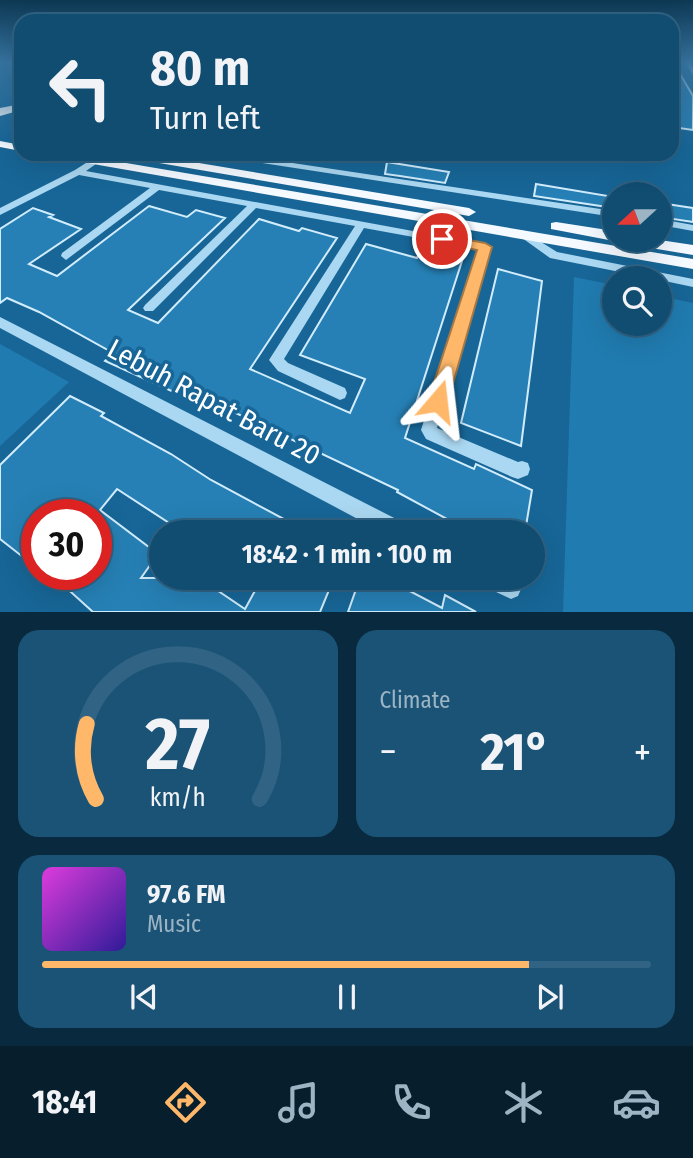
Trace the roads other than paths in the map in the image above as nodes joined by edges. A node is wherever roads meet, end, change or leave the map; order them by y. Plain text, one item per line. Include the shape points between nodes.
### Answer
1 (95, 161) edge
2 (115, 161) edge
3 (162, 161) edge
4 (263, 161) edge
5 (78, 172) junction
6 (157, 187) junction
7 (254, 205) junction
8 (0, 212) edge
9 (602, 212) edge
10 (489, 221) junction
11 (361, 224) junction
12 (672, 224) edge
13 (693, 228) edge
14 (522, 233) junction
15 (602, 235) edge
16 (672, 246) edge
17 (693, 250) edge
18 (66, 256) dead end
19 (693, 264) edge
20 (693, 284) edge
21 (149, 308) dead end
22 (0, 322) edge
23 (340, 393) dead end
24 (522, 469) dead end
25 (378, 520) edge

1 - 5 street
2 - 10 main road via 286,196
3 - 10 main road
4 - 9 street
5 - 6 street
5 - 8 street
6 - 7 street
6 - 18 street
7 - 11 street
7 - 21 street
10 - 14 main road
10 - 15 main road
11 - 23 street via 276,360 282,368
11 - 24 street via 485,247 429,430
12 - 13 street
14 - 19 main road
14 - 20 street via 554,255
16 - 17 main road
22 - 25 street, Lebuh Rapat Baru 20

